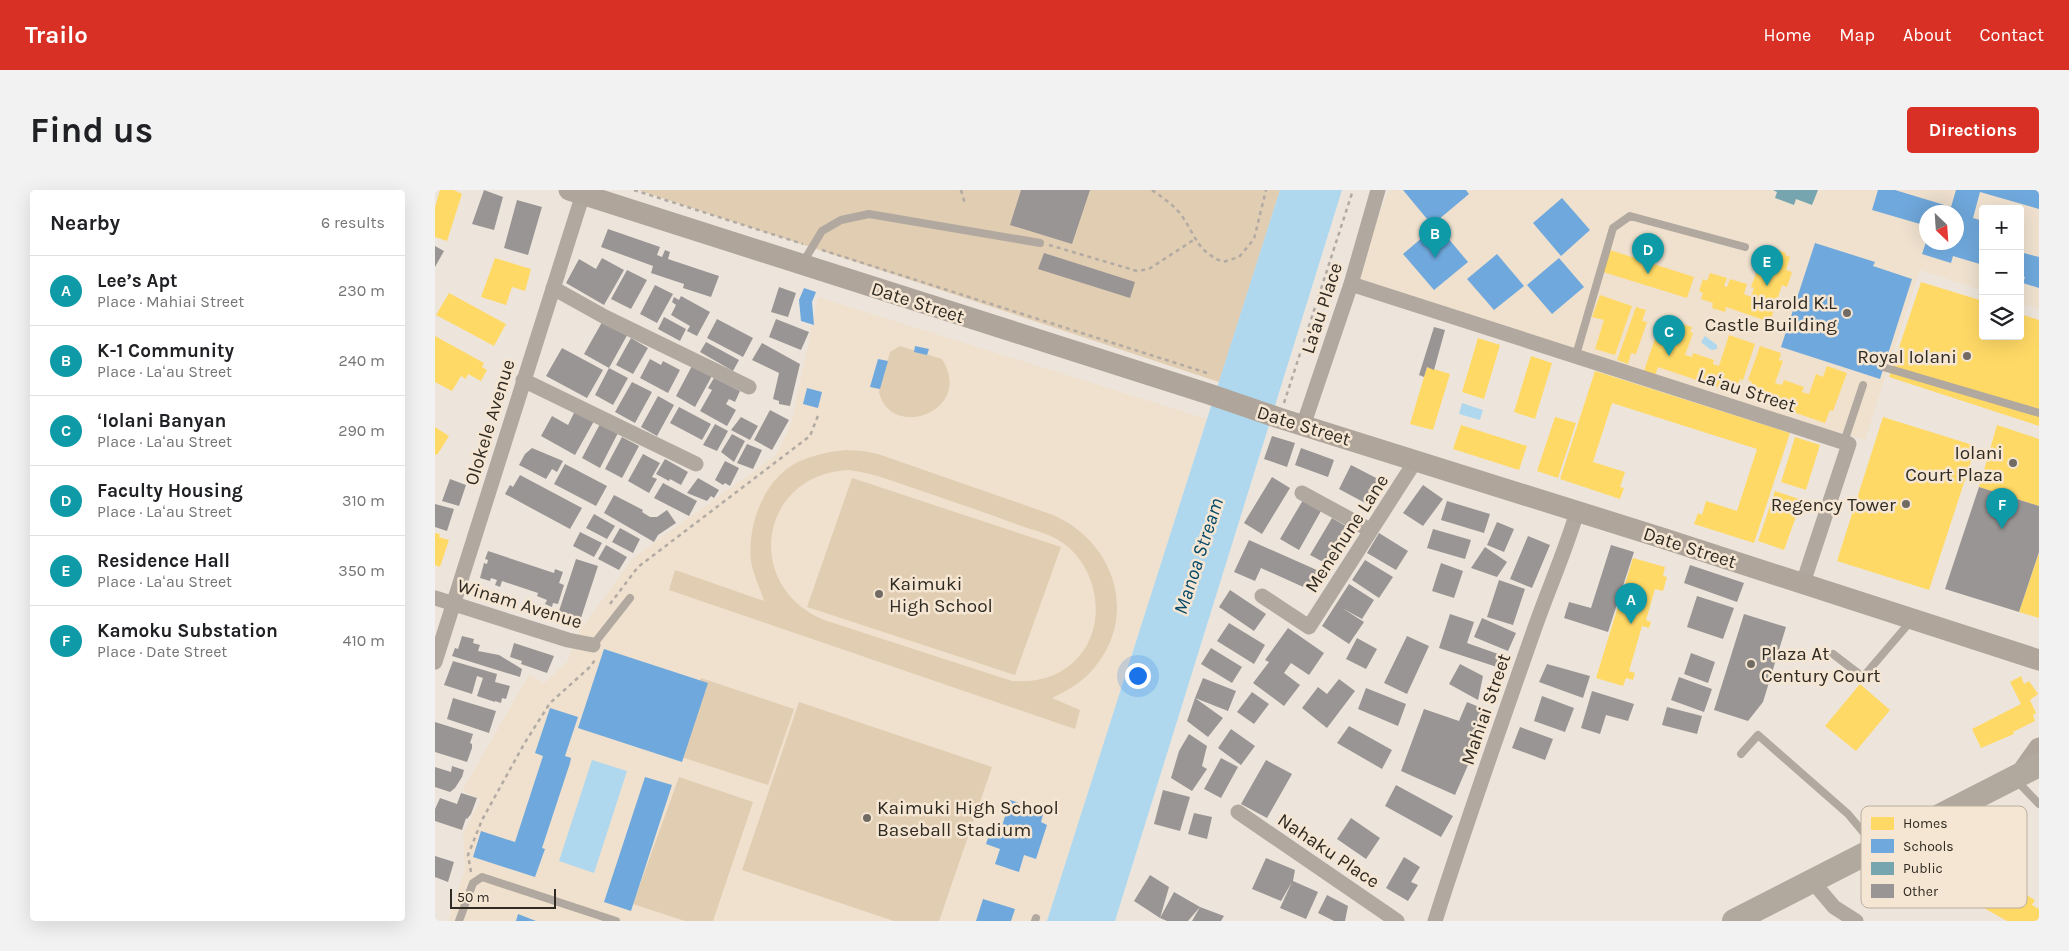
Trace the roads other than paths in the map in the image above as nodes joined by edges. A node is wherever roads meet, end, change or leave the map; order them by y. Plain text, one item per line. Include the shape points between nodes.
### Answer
1 (576, 192) edge
2 (1376, 195) edge
3 (1040, 243) road end
4 (1745, 247) dead end
5 (806, 256) junction
6 (1351, 284) junction
7 (553, 288) junction
8 (1576, 356) junction
9 (1883, 367) dead end
10 (523, 380) junction
11 (1863, 385) dead end
12 (749, 387) dead end
13 (2039, 413) edge
14 (1303, 426) junction
15 (1844, 442) junction
16 (1416, 460) junction
17 (695, 464) dead end
18 (1301, 494) dead end
19 (1577, 512) junction
20 (1370, 530) junction
21 (1803, 584) junction
22 (1262, 596) dead end
23 (435, 598) edge
24 (630, 598) dead end
25 (454, 604) junction
26 (1912, 619) junction
27 (596, 641) joint
28 (1833, 654) dead end
29 (2037, 661) edge
30 (435, 662) edge
31 (2039, 748) edge
32 (1741, 754) dead end
33 (2024, 773) edge
34 (2039, 804) edge
35 (1960, 806) edge
36 (1237, 812) dead end
37 (1861, 830) edge
38 (1861, 857) edge
39 (1813, 880) junction
40 (459, 921) edge
41 (615, 921) edge
42 (1397, 921) edge
43 (1435, 921) edge
44 (1734, 921) edge
45 (1856, 921) edge

1 - 5 street, Date Street
1 - 7 street, Olokele Avenue
2 - 6 street, La'au Place
3 - 5 lane via 869,214 841,220 822,231
4 - 8 lane via 1631,216 1613,228
5 - 14 street, Date Street
6 - 8 street, Laʻau Street
6 - 14 street, La'au Place
7 - 10 street, Olokele Avenue
7 - 12 street
8 - 15 street, Laʻau Street
9 - 13 lane
10 - 17 street
10 - 25 street, Olokele Avenue
11 - 15 lane
14 - 16 street, Date Street
15 - 21 street via 1849,444
16 - 19 street, Date Street
16 - 20 street, Menehune Lane
18 - 20 street
19 - 21 street, Date Street
19 - 43 street, Mahiai Street
20 - 22 street, Menehune Lane via 1309,627
21 - 26 street, Date Street
23 - 25 street, Winam Avenue
24 - 27 lane, Winam Avenue
25 - 27 street, Winam Avenue via 568,640
25 - 30 street, Olokele Avenue
26 - 28 lane via 1863,677
26 - 29 street, Date Street
31 - 33 street
32 - 37 lane via 1758,735 1848,814
33 - 34 lane
33 - 35 main road
36 - 42 street, Nahaku Place
38 - 39 main road
39 - 44 main road
39 - 45 street via 1834,907
40 - 41 lane via 473,883 482,877

